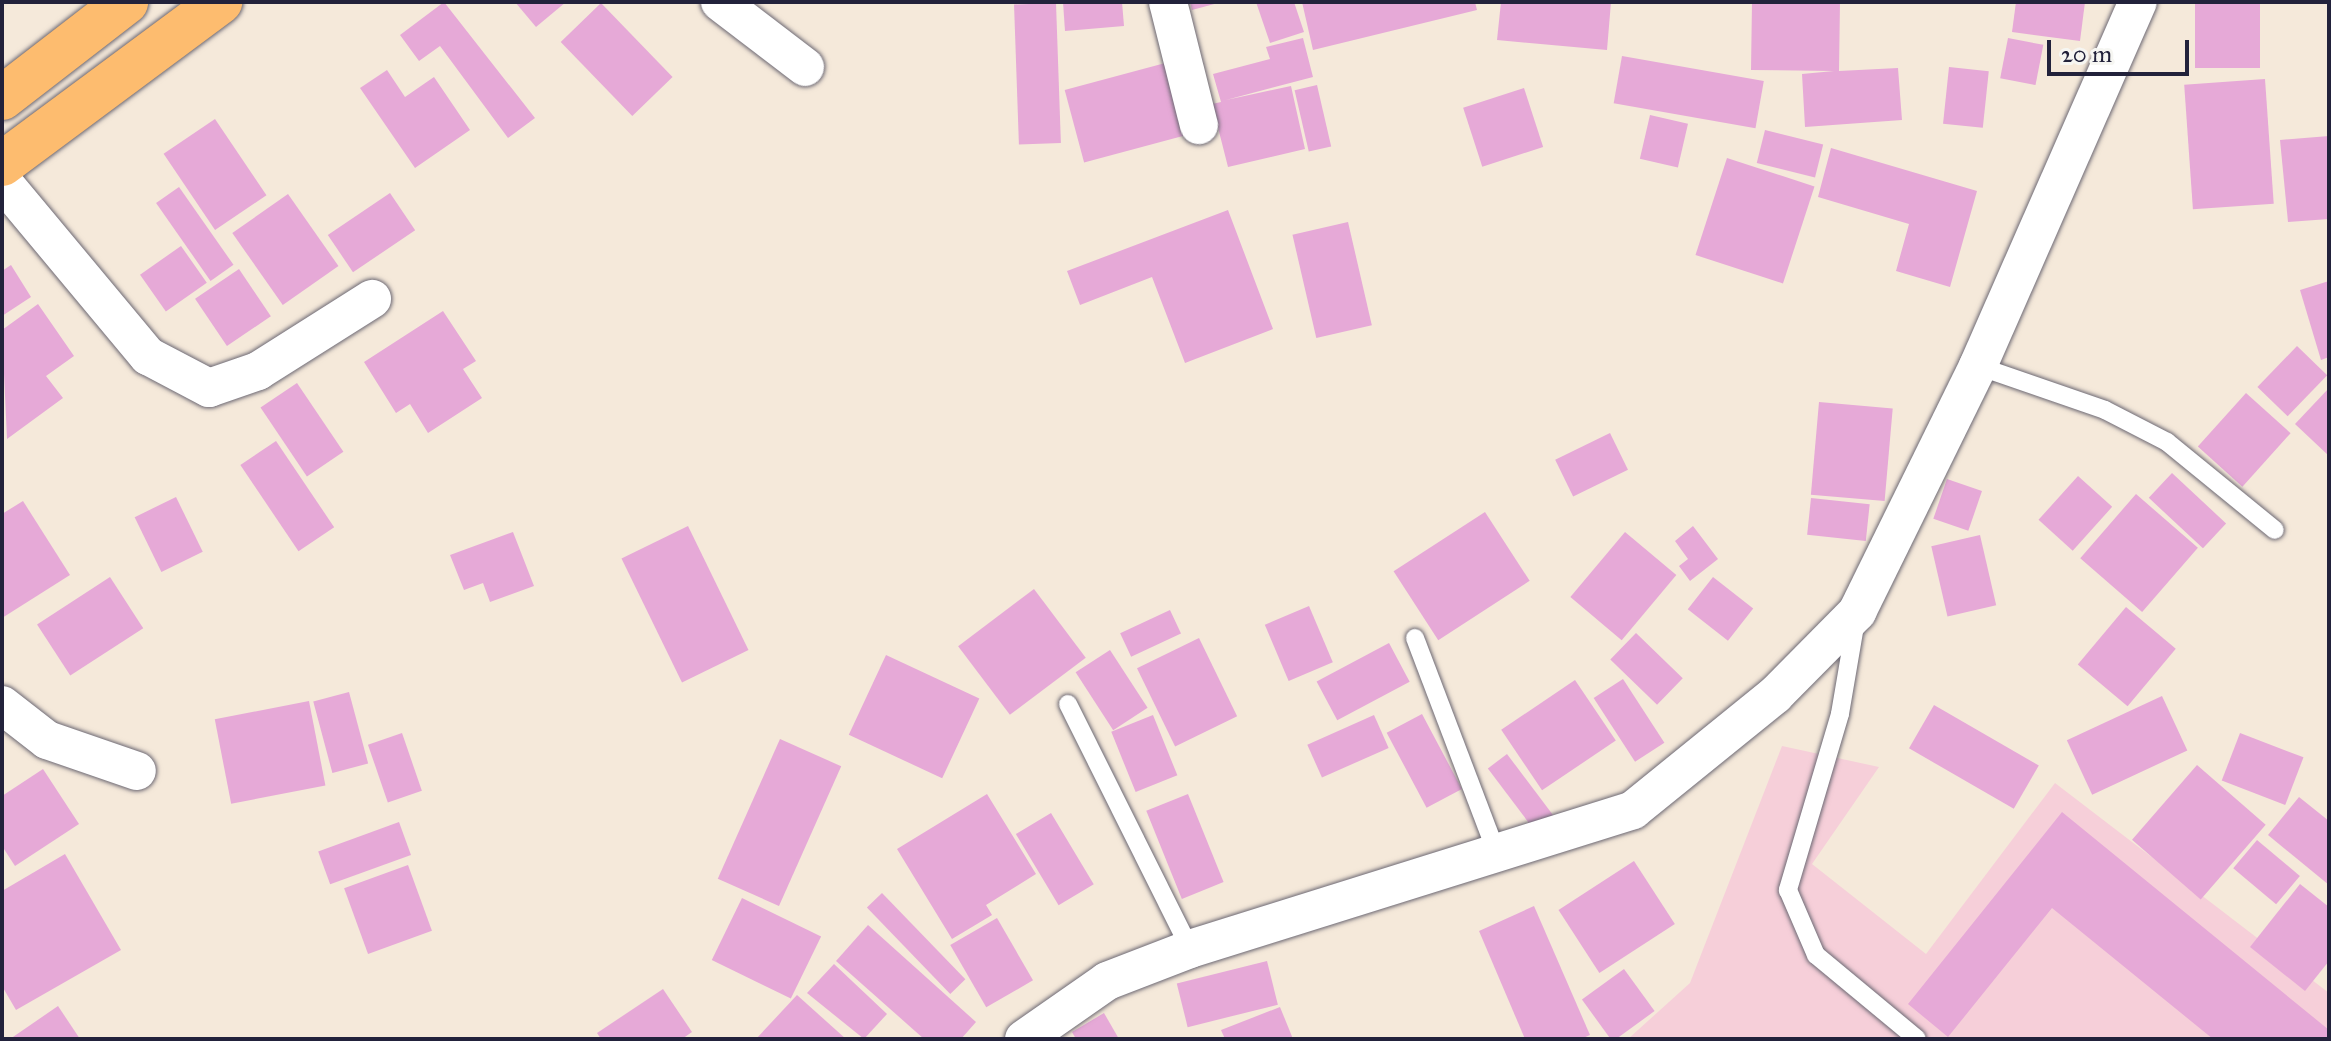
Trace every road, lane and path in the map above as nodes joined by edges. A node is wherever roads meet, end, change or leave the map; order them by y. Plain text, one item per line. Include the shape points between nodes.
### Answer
1 (126, 2) edge
2 (220, 2) edge
3 (720, 2) edge
4 (1168, 2) edge
5 (2138, 2) edge
6 (805, 67) dead end
7 (2, 98) edge
8 (1199, 125) dead end
9 (2, 164) edge
10 (2, 181) edge
11 (372, 299) dead end
12 (1978, 366) junction
13 (2275, 530) dead end
14 (1857, 612) junction
15 (1415, 638) dead end
16 (1068, 704) dead end
17 (2, 705) edge
18 (137, 771) dead end
19 (1498, 856) junction
20 (1190, 949) junction
21 (1024, 1039) edge
22 (1917, 1039) edge

1 - 7 main road
2 - 9 main road
3 - 6 street
4 - 8 street
5 - 12 street
10 - 11 street via 148,356 209,388 258,371
12 - 13 lane via 2105,410 2167,442
12 - 14 street
14 - 19 street via 1775,695 1633,810
14 - 22 lane via 1840,714 1788,890 1816,955
15 - 19 lane
16 - 20 lane
17 - 18 street via 47,740
19 - 20 street
20 - 21 street via 1107,981

